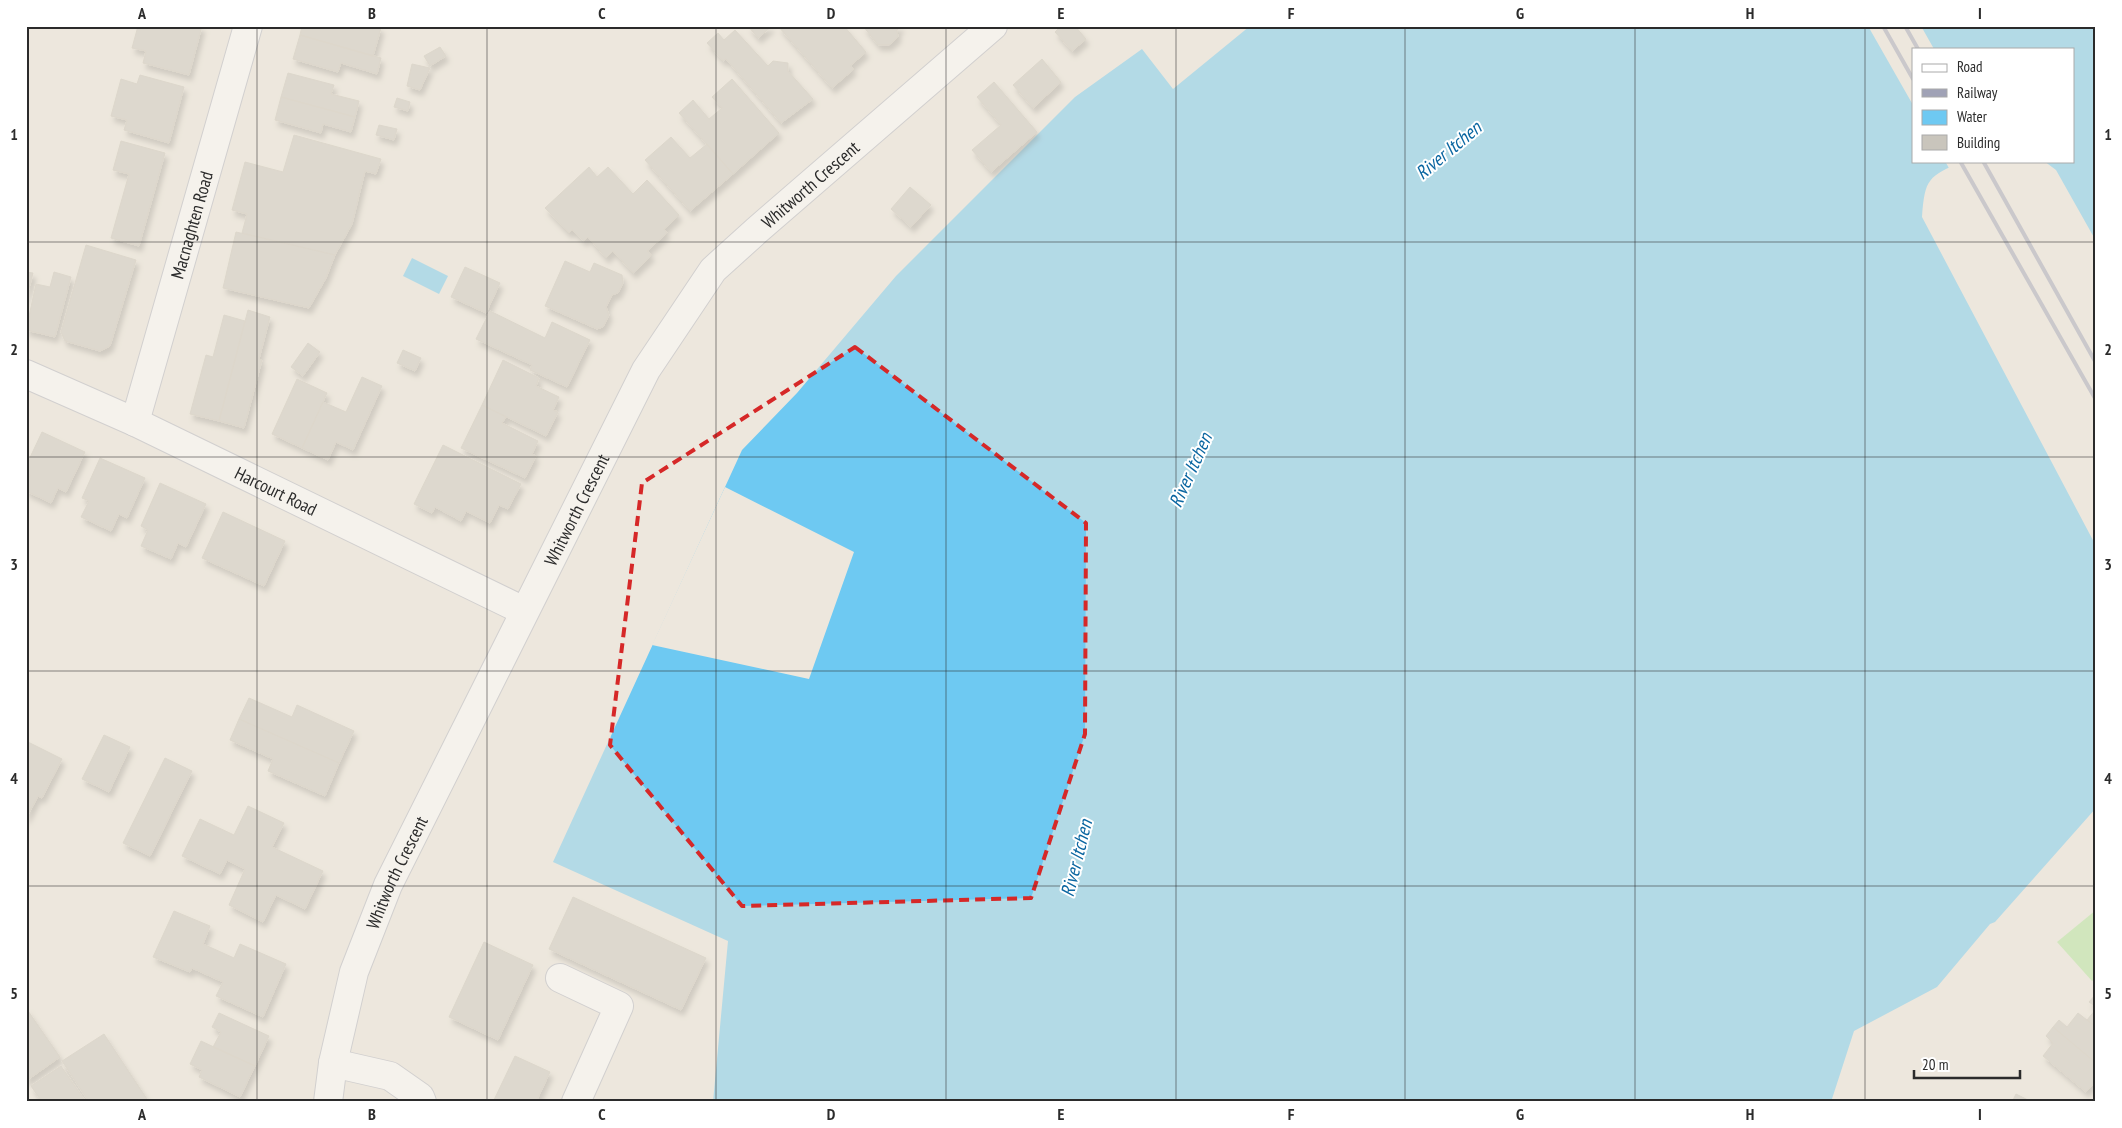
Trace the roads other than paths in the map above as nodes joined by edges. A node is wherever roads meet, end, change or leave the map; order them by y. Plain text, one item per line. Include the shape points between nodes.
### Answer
1 (248, 26) edge
2 (992, 26) edge
3 (26, 374) edge
4 (135, 422) junction
5 (524, 611) junction
6 (560, 978) dead end
7 (333, 1063) junction
8 (328, 1102) edge
9 (422, 1102) edge
10 (576, 1102) edge

1 - 4 street, Macnaghten Road
2 - 5 street, Whitworth Crescent via 713,270 646,370
3 - 4 street, Harcourt Road
4 - 5 street, Harcourt Road
5 - 7 street, Whitworth Crescent via 388,885 354,972
6 - 10 street via 619,1006
7 - 8 street, Whitworth Crescent
7 - 9 street via 390,1076 420,1097

